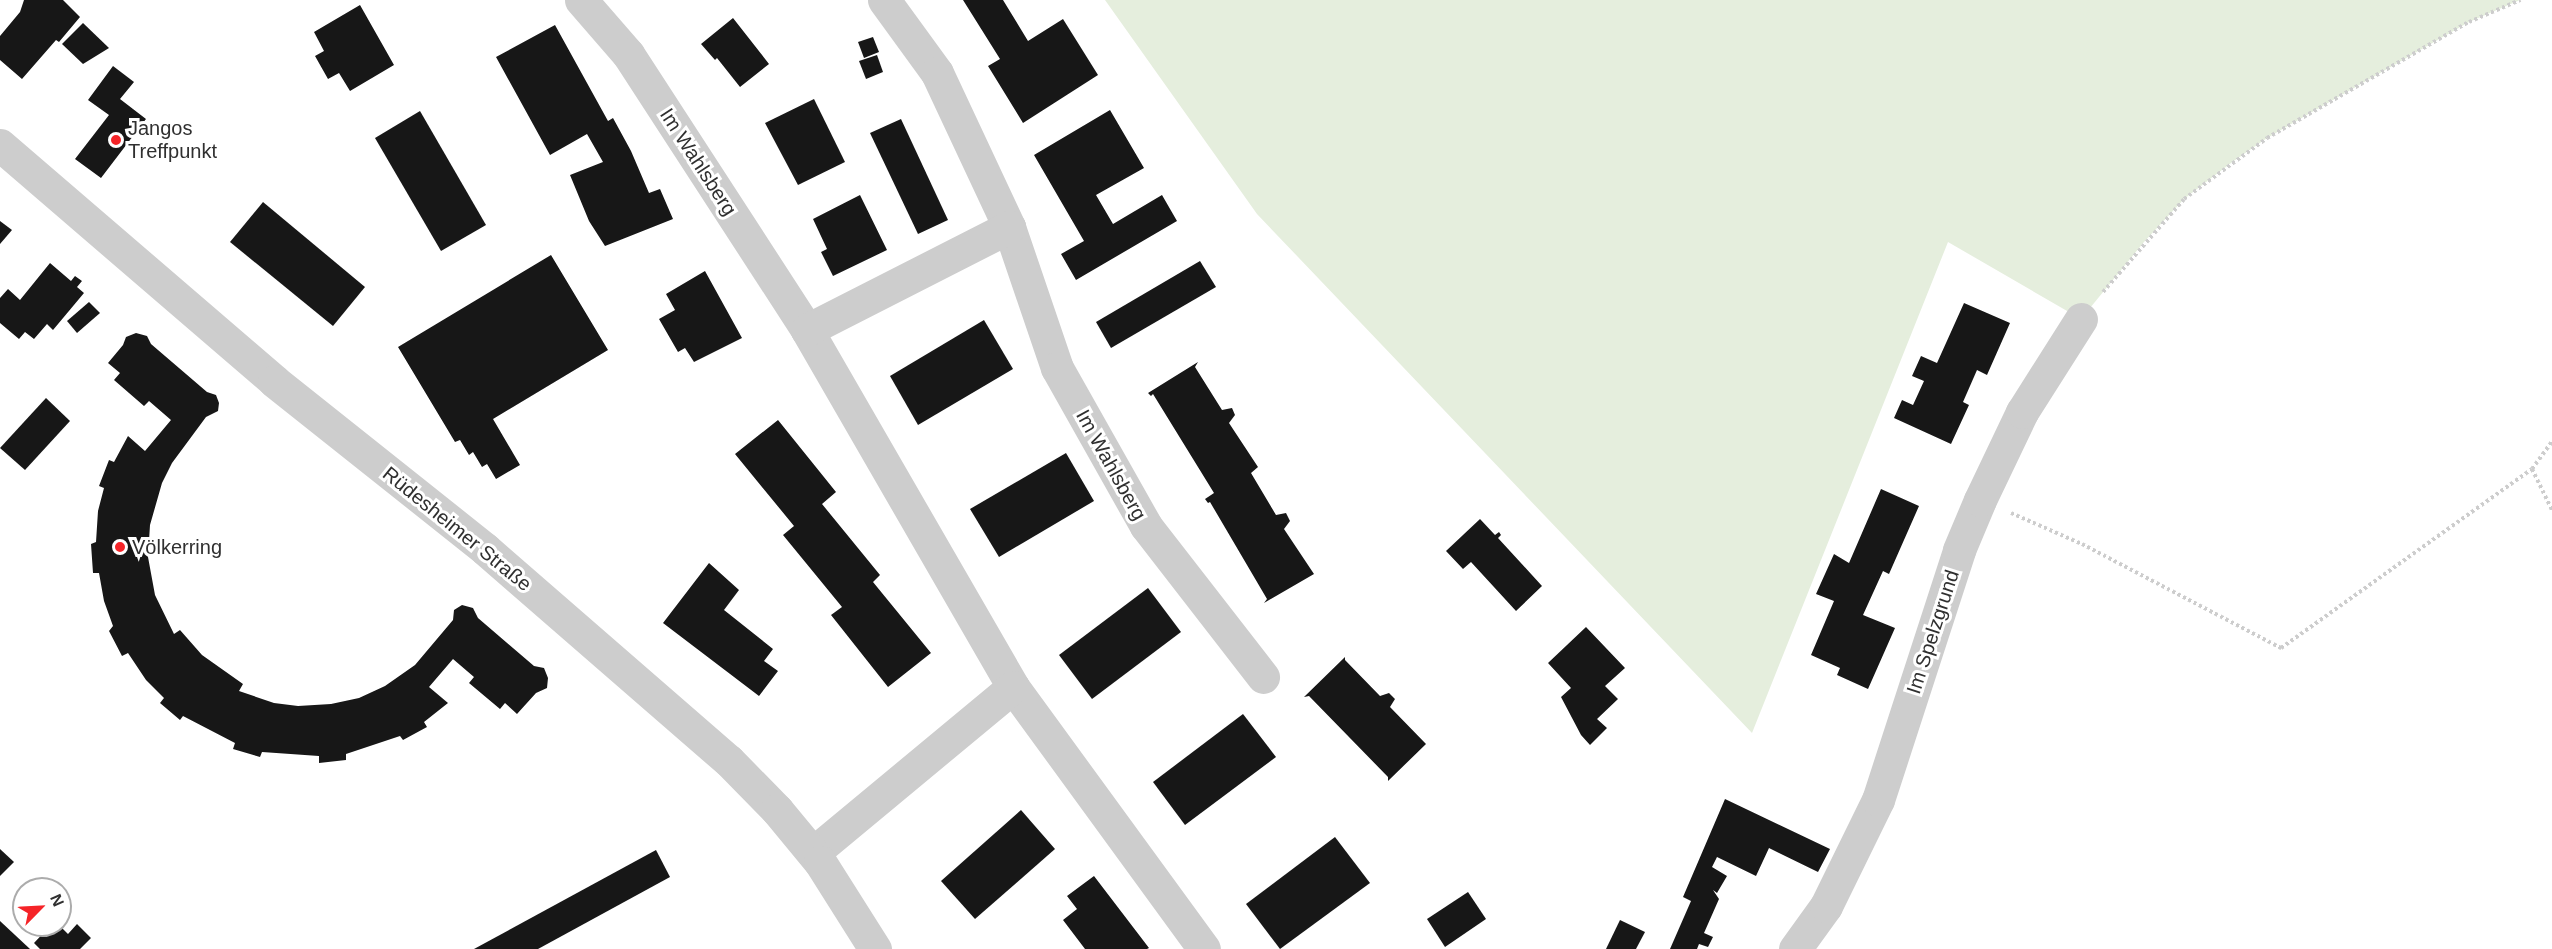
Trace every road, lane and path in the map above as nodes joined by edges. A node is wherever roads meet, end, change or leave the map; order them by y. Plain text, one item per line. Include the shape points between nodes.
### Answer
1 (580, 0) edge
2 (884, 0) edge
3 (2520, 0) edge
4 (0, 145) edge
5 (1010, 227) junction
6 (2081, 319) joint
7 (807, 330) junction
8 (2552, 441) edge
9 (2532, 468) junction
10 (1980, 500) junction
11 (2552, 510) edge
12 (1263, 677) dead end
13 (1013, 687) junction
14 (813, 853) junction
15 (875, 949) edge
16 (1204, 949) edge
17 (1795, 949) edge

1 - 7 street, Im Wahlsberg via 628,54
2 - 5 street, Im Wahlsberg via 937,73
3 - 6 path via 2469,21 2267,138 2231,163 2184,199
4 - 14 street, Rüdesheimer Straße via 266,374 485,549 729,761
5 - 7 street
5 - 12 street, Im Wahlsberg via 1057,368 1129,497 1146,526
6 - 10 street, Im Spelzgrund via 2022,412
7 - 13 street, Im Wahlsberg
8 - 9 path
9 - 10 path via 2281,648 2082,544
9 - 11 path
10 - 17 street, Im Spelzgrund via 1959,550 1878,800 1826,906
13 - 14 street
13 - 16 street, Im Wahlsberg
14 - 15 street, Rüdesheimer Straße

